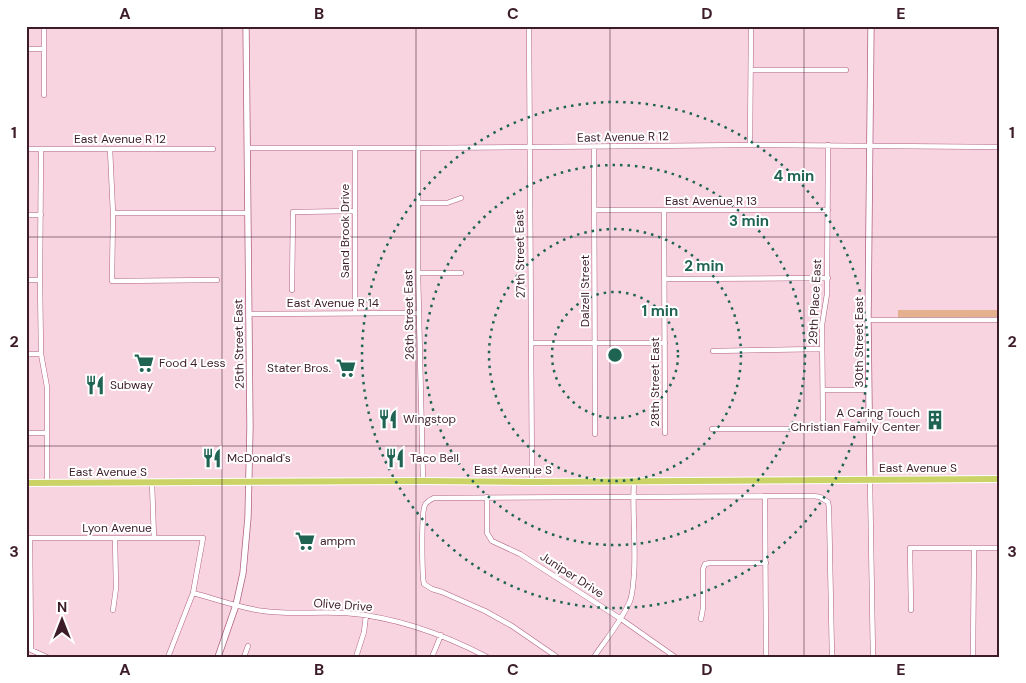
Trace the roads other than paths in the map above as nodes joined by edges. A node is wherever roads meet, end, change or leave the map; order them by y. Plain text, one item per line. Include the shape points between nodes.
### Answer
1 (44, 26) edge
2 (246, 26) edge
3 (529, 26) edge
4 (751, 26) edge
5 (871, 26) edge
6 (26, 49) edge
7 (44, 49) junction
8 (751, 70) junction
9 (846, 70) dead end
10 (44, 95) dead end
11 (750, 145) junction
12 (828, 146) junction
13 (870, 146) junction
14 (594, 147) junction
15 (1000, 147) edge
16 (247, 148) junction
17 (418, 148) junction
18 (529, 148) junction
19 (26, 149) edge
20 (41, 149) junction
21 (110, 149) junction
22 (213, 149) dead end
23 (354, 149) junction
24 (461, 198) dead end
25 (418, 203) junction
26 (594, 210) junction
27 (828, 210) junction
28 (354, 211) junction
29 (664, 211) junction
30 (113, 213) junction
31 (248, 213) junction
32 (26, 215) edge
33 (41, 215) junction
34 (418, 273) junction
35 (461, 273) dead end
36 (828, 278) junction
37 (665, 279) junction
38 (26, 280) edge
39 (40, 280) junction
40 (217, 280) dead end
41 (292, 290) dead end
42 (355, 312) junction
43 (418, 313) junction
44 (248, 314) junction
45 (868, 320) junction
46 (1000, 320) edge
47 (531, 343) junction
48 (595, 343) junction
49 (665, 343) junction
50 (822, 349) junction
51 (712, 351) dead end
52 (26, 354) edge
53 (41, 354) junction
54 (823, 390) junction
55 (869, 390) junction
56 (712, 429) dead end
57 (26, 433) edge
58 (46, 434) junction
59 (596, 434) dead end
60 (665, 434) dead end
61 (1000, 479) edge
62 (423, 480) junction
63 (870, 480) junction
64 (634, 481) junction
65 (248, 482) junction
66 (532, 482) junction
67 (26, 483) edge
68 (47, 483) junction
69 (152, 483) junction
70 (765, 496) junction
71 (633, 497) junction
72 (487, 498) junction
73 (115, 538) junction
74 (154, 538) junction
75 (974, 548) junction
76 (1000, 548) edge
77 (766, 562) junction
78 (193, 593) junction
79 (236, 605) junction
80 (113, 610) dead end
81 (911, 610) dead end
82 (366, 615) junction
83 (621, 619) junction
84 (702, 619) dead end
85 (441, 635) junction
86 (248, 646) dead end
87 (47, 657) edge
88 (168, 657) edge
89 (218, 657) edge
90 (244, 657) edge
91 (356, 657) edge
92 (432, 657) edge
93 (487, 657) edge
94 (557, 657) edge
95 (594, 657) edge
96 (675, 657) edge
97 (766, 657) edge
98 (832, 657) edge
99 (873, 657) edge
100 (973, 657) edge

1 - 7 street
2 - 16 main road, 25th Street East
3 - 18 street, 27th Street East
4 - 8 street
5 - 13 main road, 30th Street East
6 - 7 street
7 - 10 street
8 - 9 street
8 - 11 street
11 - 12 street, East Avenue R 12
11 - 14 street, East Avenue R 12
12 - 13 street, East Avenue R 12
12 - 27 street, 29th Place East
13 - 15 street, East Avenue R 12
13 - 45 main road, 30th Street East
14 - 18 street, East Avenue R 12
14 - 26 street, Dalzell Street
16 - 23 street, East Avenue R 12
16 - 31 main road, 25th Street East
17 - 18 street, East Avenue R 12
17 - 23 street, East Avenue R 12
17 - 25 street, 26th Street East
18 - 47 street, 27th Street East
19 - 20 street, East Avenue R 12
20 - 21 street, East Avenue R 12
20 - 33 street
21 - 22 street, East Avenue R 12
21 - 30 street
23 - 28 street, Sand Brook Drive
24 - 25 street via 447,203
25 - 34 street, 26th Street East
26 - 29 street, East Avenue R 13
26 - 48 street, Dalzell Street
27 - 29 street, East Avenue R 13
27 - 36 street, 29th Place East
28 - 41 street via 293,212
28 - 42 street, Sand Brook Drive
29 - 37 street, 28th Street East
30 - 31 street
30 - 40 street via 112,281
31 - 44 main road, 25th Street East
32 - 33 street
33 - 39 street
34 - 35 street
34 - 43 street, 26th Street East
36 - 37 street
36 - 50 street, 29th Place East
37 - 49 street, 28th Street East
38 - 39 street
39 - 53 street
42 - 43 street, East Avenue R 14
42 - 44 street, East Avenue R 14
43 - 62 street, 26th Street East
44 - 65 main road, 25th Street East
45 - 46 street
45 - 55 main road, 30th Street East
47 - 48 street
47 - 66 street, 27th Street East
48 - 49 street
48 - 59 street, Dalzell Street
49 - 60 street, 28th Street East
50 - 51 street
50 - 54 street, 29th Place East
52 - 53 street
53 - 58 street via 47,387
54 - 55 street
54 - 56 street, 29th Place East via 823,429
55 - 63 main road, 30th Street East
57 - 58 street
58 - 68 street
61 - 63 main road, East Avenue S
62 - 65 main road, East Avenue S
62 - 66 main road, East Avenue S
63 - 64 main road, East Avenue S
63 - 99 street, 30th Street East
64 - 66 main road, East Avenue S
64 - 71 street
65 - 69 main road, East Avenue S
65 - 79 main road, 25th Street East via 247,544
67 - 68 main road, East Avenue S
68 - 69 main road, East Avenue S
69 - 74 street
70 - 71 street
70 - 77 street
70 - 98 street via 814,496 828,502
71 - 72 street
71 - 83 street via 633,587 631,600
72 - 83 street, Juniper Drive via 487,533 492,541 520,554
72 - 94 street via 434,498 425,503 422,511 424,584 486,611
73 - 74 street, Lyon Avenue
73 - 80 street
73 - 87 street, Lyon Avenue via 30,538 31,650
74 - 78 street, Lyon Avenue via 203,538
75 - 76 street
75 - 81 street via 910,548
75 - 100 street
77 - 84 street via 705,564
77 - 97 street
78 - 79 street, Olive Drive
78 - 88 street
79 - 82 street, Olive Drive via 278,613
79 - 89 main road, 25th Street East
82 - 85 street, Olive Drive
82 - 91 street
83 - 95 street
83 - 96 street, Juniper Drive
85 - 92 street
85 - 93 street, Olive Drive
86 - 90 street

